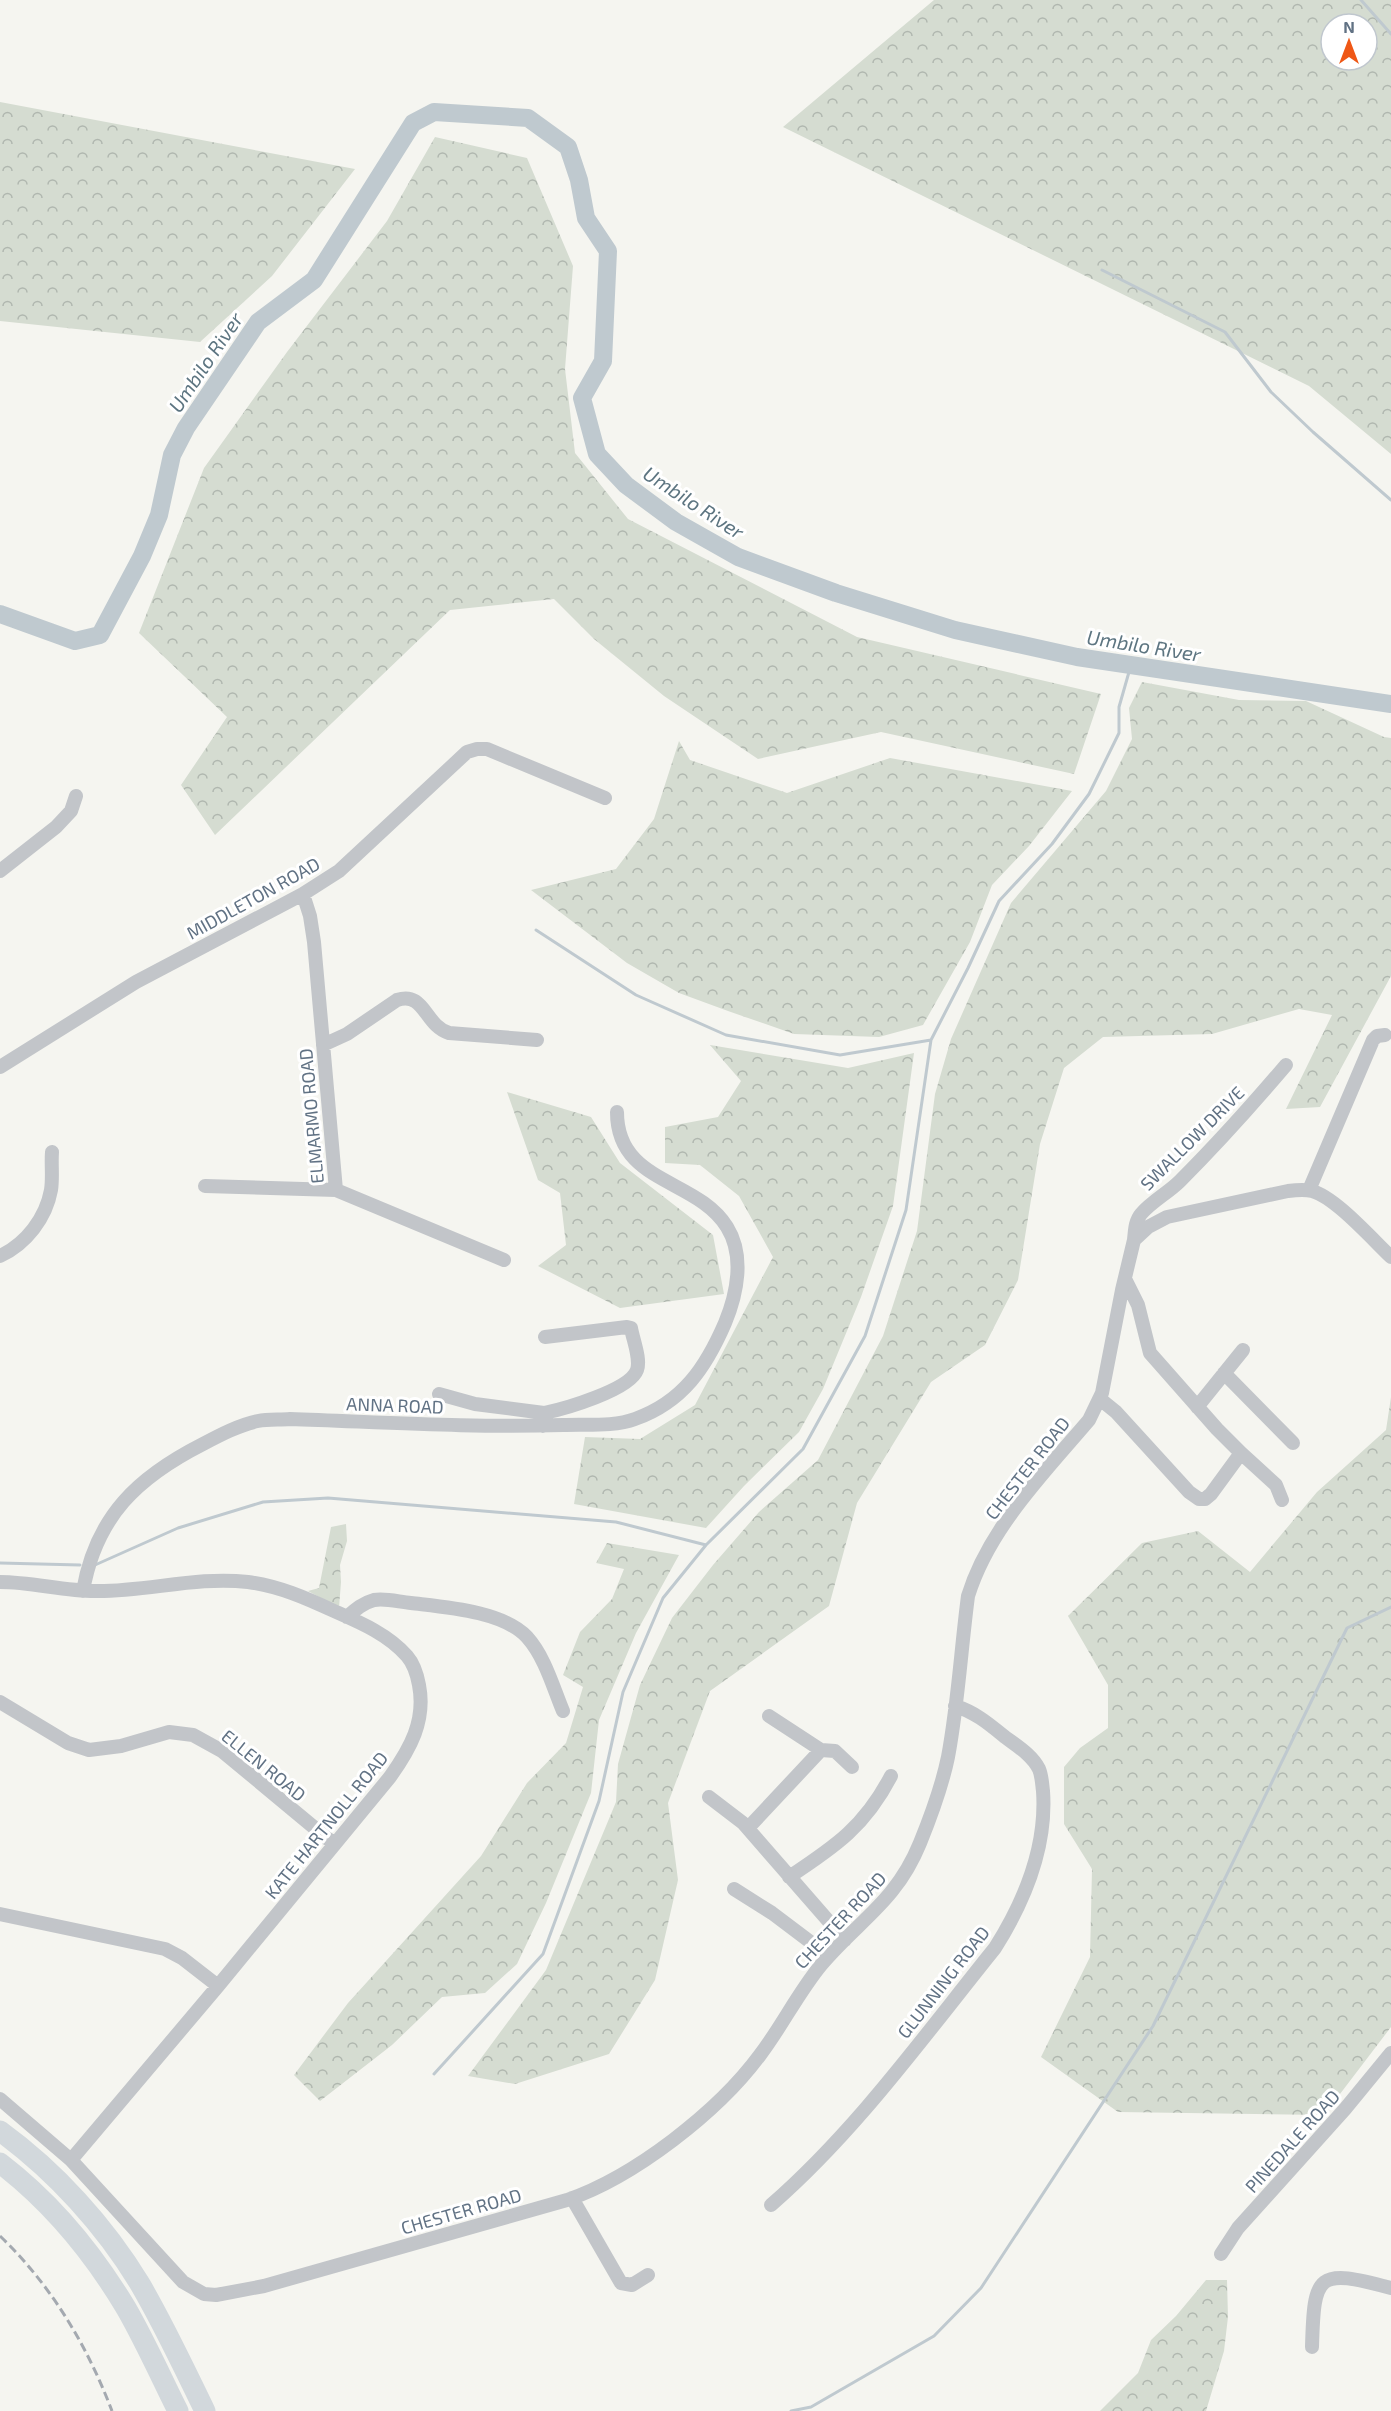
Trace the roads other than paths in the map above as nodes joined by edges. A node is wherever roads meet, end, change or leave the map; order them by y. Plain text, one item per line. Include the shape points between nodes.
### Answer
1 (76, 796) dead end
2 (605, 798) dead end
3 (0, 871) edge
4 (303, 894) junction
5 (1385, 1035) dead end
6 (537, 1040) dead end
7 (323, 1045) junction
8 (1286, 1065) dead end
9 (0, 1067) edge
10 (617, 1112) dead end
11 (51, 1152) dead end
12 (206, 1186) dead end
13 (336, 1190) junction
14 (1310, 1190) junction
15 (1134, 1240) junction
16 (0, 1256) edge
17 (1391, 1257) edge
18 (504, 1260) dead end
19 (1125, 1280) junction
20 (544, 1337) dead end
21 (1243, 1350) dead end
22 (1224, 1373) junction
23 (439, 1394) dead end
24 (1100, 1399) junction
25 (1197, 1407) junction
26 (544, 1419) junction
27 (1293, 1443) dead end
28 (1242, 1453) junction
29 (1282, 1500) dead end
30 (0, 1582) edge
31 (83, 1591) junction
32 (347, 1617) junction
33 (0, 1702) edge
34 (955, 1706) junction
35 (563, 1711) dead end
36 (769, 1716) dead end
37 (821, 1750) junction
38 (852, 1767) dead end
39 (891, 1776) dead end
40 (709, 1797) dead end
41 (748, 1828) junction
42 (333, 1844) junction
43 (789, 1877) junction
44 (734, 1889) dead end
45 (0, 1914) edge
46 (845, 1940) junction
47 (829, 1956) junction
48 (218, 1986) junction
49 (1391, 2053) edge
50 (0, 2099) edge
51 (0, 2132) edge
52 (71, 2160) junction
53 (0, 2163) edge
54 (572, 2198) junction
55 (771, 2205) dead end
56 (1221, 2254) dead end
57 (648, 2275) dead end
58 (1391, 2288) edge
59 (1312, 2347) dead end
60 (178, 2411) edge
61 (205, 2411) edge

1 - 3 street via 71,811 56,826
2 - 4 street, MIDDLETON ROAD via 496,752 472,750 461,756 344,868
4 - 7 street, ELMARMO ROAD via 315,942
4 - 9 street, MIDDLETON ROAD via 136,982
5 - 14 street via 1373,1040
6 - 7 street via 449,1033 436,1027 418,1002 404,998
7 - 13 street, ELMARMO ROAD
8 - 15 street, SWALLOW DRIVE via 1241,1118 1139,1216
10 - 26 street, ANNA ROAD via 618,1134 639,1164 706,1204 726,1225 738,1267 735,1294 706,1363 671,1400 626,1422
11 - 16 street via 51,1190 43,1214 29,1235
12 - 13 street
13 - 18 street, ELMARMO ROAD
14 - 15 street via 1174,1215 1154,1222
14 - 17 street via 1332,1202
15 - 19 street, CHESTER ROAD
19 - 24 street, CHESTER ROAD
19 - 25 street via 1138,1305 1150,1353
20 - 26 street via 631,1328 638,1365 634,1376 622,1386
21 - 22 street
22 - 25 street
22 - 27 street
23 - 26 street
24 - 28 street via 1199,1499 1211,1494
24 - 34 street, CHESTER ROAD via 1089,1419 1004,1525 976,1571 969,1596
25 - 28 street
26 - 31 street, ANNA ROAD via 479,1426 290,1419 259,1421 227,1431 170,1461 135,1488 100,1536
28 - 29 street via 1276,1485
30 - 31 street, KATE HARTNOLL ROAD
31 - 32 street, KATE HARTNOLL ROAD via 194,1581 248,1582 285,1590
32 - 35 street via 364,1604 388,1600 458,1608 500,1621 529,1639
32 - 42 street, KATE HARTNOLL ROAD via 388,1639 407,1656 417,1677 420,1716 406,1755
33 - 42 street, ELLEN ROAD via 68,1743 89,1750 122,1746 166,1732 193,1735 222,1751
34 - 46 street, CHESTER ROAD via 948,1758 912,1862 890,1895
34 - 55 street, GLUNNING ROAD via 978,1715 1038,1767 1043,1823 1037,1855 1009,1925 995,1948 849,2128
36 - 37 street
37 - 38 street via 835,1751
37 - 41 street
39 - 43 street via 864,1820 832,1849
40 - 41 street
41 - 43 street
42 - 48 street, KATE HARTNOLL ROAD
43 - 46 street
44 - 47 street
45 - 48 street via 165,1949
46 - 47 street, CHESTER ROAD
47 - 54 street, CHESTER ROAD via 804,1986 762,2053 722,2096 645,2159
48 - 52 street, KATE HARTNOLL ROAD
49 - 56 street, PINEDALE ROAD via 1238,2228
50 - 52 street, CHESTER ROAD
51 - 61 highway via 46,2169 129,2266
52 - 54 street, CHESTER ROAD via 174,2274 196,2290 216,2295 264,2286
53 - 60 highway via 41,2198 103,2272
54 - 57 street via 621,2283 632,2285
58 - 59 street via 1341,2276 1323,2283 1313,2304

